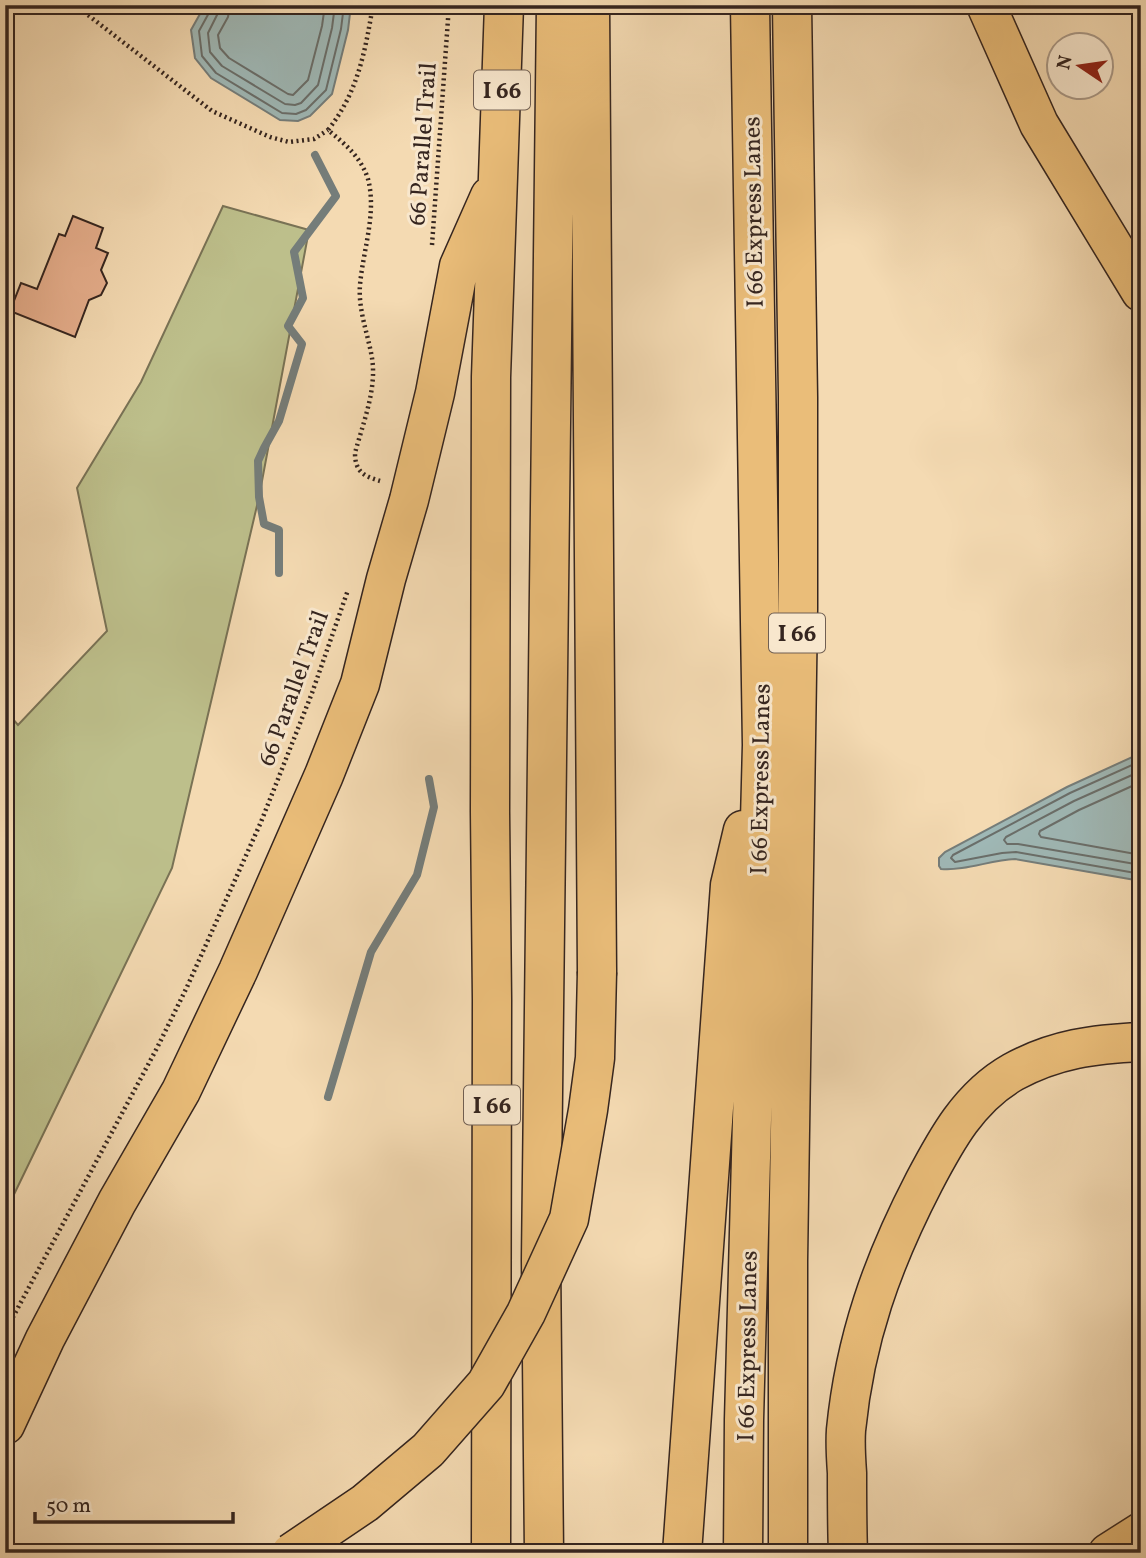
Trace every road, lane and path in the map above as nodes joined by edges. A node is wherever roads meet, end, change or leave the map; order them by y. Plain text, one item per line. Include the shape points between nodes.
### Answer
1 (75, 5) edge
2 (373, 5) edge
3 (449, 5) edge
4 (504, 5) edge
5 (556, 5) edge
6 (590, 5) edge
7 (750, 5) edge
8 (792, 5) edge
9 (986, 5) edge
10 (328, 130) junction
11 (499, 175) junction
12 (431, 252) dead end
13 (1141, 292) edge
14 (380, 481) dead end
15 (350, 581) dead end
16 (762, 745) junction
17 (1141, 1042) edge
18 (5, 1332) edge
19 (491, 1397) junction
20 (5, 1425) edge
21 (1141, 1532) edge
22 (291, 1553) edge
23 (463, 1553) edge
24 (491, 1553) edge
25 (544, 1553) edge
26 (682, 1553) edge
27 (743, 1553) edge
28 (788, 1553) edge
29 (848, 1553) edge
30 (1108, 1553) edge

1 - 10 path via 212,111 289,142 314,139
2 - 10 path via 355,85
3 - 12 path, 66 Parallel Trail
4 - 11 highway, I 66
5 - 25 highway via 541,1260
6 - 22 highway, bridge via 596,1058 569,1219 526,1313 485,1384 428,1450 365,1503
7 - 16 highway, I 66 Express Lanes
8 - 28 highway, I 66 via 798,569
9 - 13 highway via 1039,124
10 - 14 path via 362,164 371,197 360,286 372,383 355,461 362,474
11 - 19 highway, I 66 via 491,377
11 - 20 highway via 459,266 409,500 360,684 329,764 181,1091 117,1202
15 - 18 path, 66 Parallel Trail via 261,822 187,987
16 - 26 highway via 730,884
16 - 27 highway, I 66 Express Lanes
17 - 29 highway via 1060,1052 1012,1073 975,1100 950,1133 906,1217 870,1307 846,1432
19 - 23 highway
19 - 24 highway, I 66
21 - 30 highway

